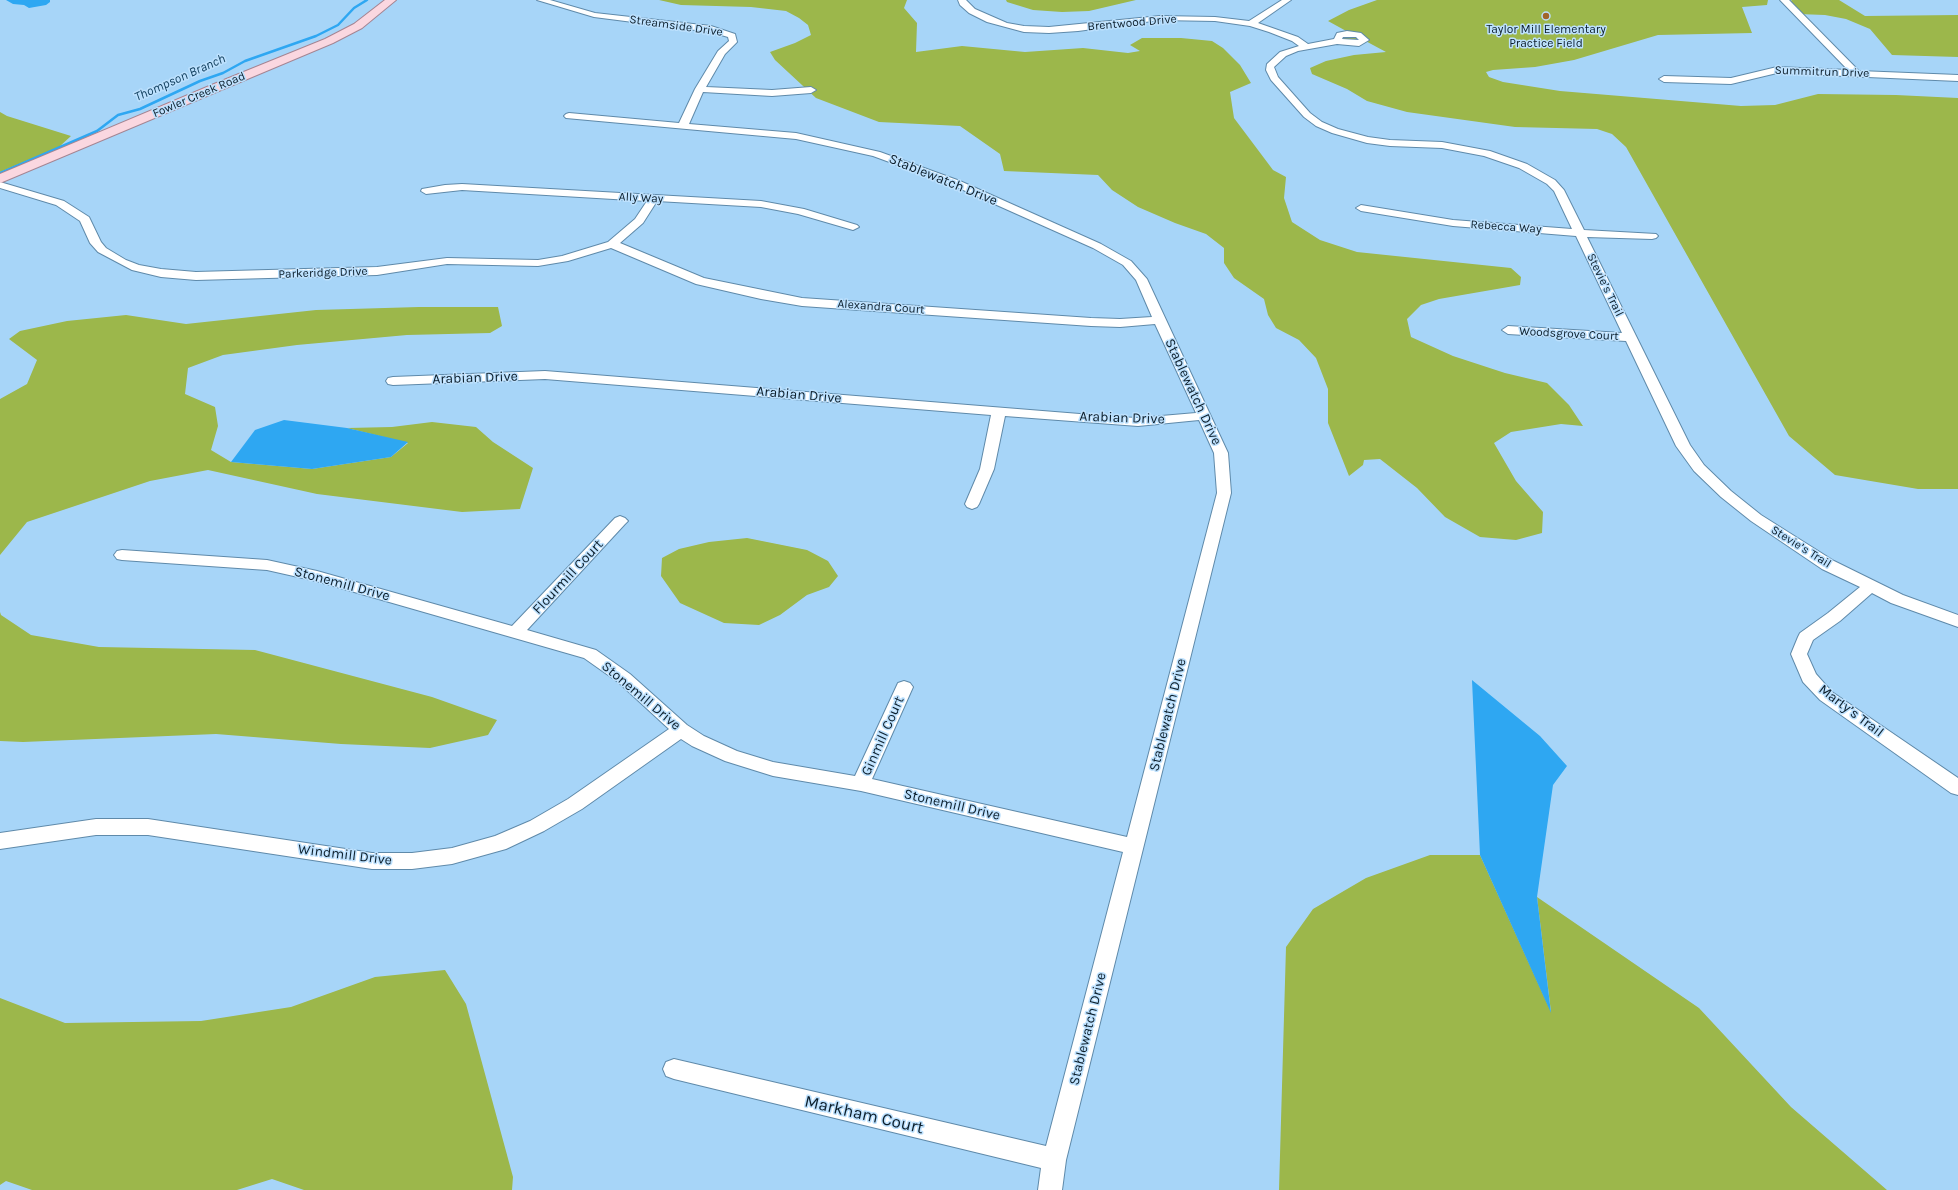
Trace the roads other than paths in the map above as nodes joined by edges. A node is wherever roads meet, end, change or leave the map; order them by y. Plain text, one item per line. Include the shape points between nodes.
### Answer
1 (391, 0) edge
2 (541, 0) edge
3 (962, 0) edge
4 (1287, 0) edge
5 (1788, 1) edge
6 (1251, 24) junction
7 (1337, 41) dead end
8 (1305, 46) junction
9 (1856, 73) junction
10 (1958, 78) edge
11 (1664, 79) dead end
12 (700, 89) junction
13 (811, 90) dead end
14 (569, 116) dead end
15 (683, 125) junction
16 (0, 179) edge
17 (0, 185) edge
18 (426, 191) dead end
19 (653, 199) junction
20 (1361, 208) dead end
21 (853, 227) dead end
22 (1580, 233) junction
23 (1652, 236) dead end
24 (612, 244) junction
25 (1159, 320) junction
26 (1508, 330) dead end
27 (1630, 337) junction
28 (393, 381) dead end
29 (999, 411) junction
30 (1203, 416) junction
31 (972, 504) dead end
32 (620, 521) dead end
33 (122, 555) dead end
34 (1871, 586) junction
35 (1958, 621) edge
36 (515, 633) junction
37 (904, 687) dead end
38 (681, 730) junction
39 (861, 784) junction
40 (1958, 788) edge
41 (0, 842) edge
42 (1134, 847) junction
43 (674, 1069) dead end
44 (1054, 1160) junction
45 (1050, 1190) edge

1 - 16 main road, Fowler Creek Road via 358,26 329,41
2 - 12 street, Streamside Drive via 599,16 728,33 732,36 733,42 721,53
3 - 6 street, Brentwood Drive via 962,3 990,20 1024,29 1078,28 1160,18 1215,19
4 - 6 street
5 - 9 street
6 - 8 street, Brentwood Drive via 1286,35
7 - 8 street, Stevie’s Trail
8 - 22 street, Stevie’s Trail via 1283,54 1272,63 1270,70 1274,78 1313,119 1335,131 1367,140 1456,147 1513,161 1541,175 1559,190
9 - 10 street, Summitrun Drive
9 - 11 street, Summitrun Drive via 1777,70 1731,81
12 - 13 street via 772,93
12 - 15 street, Streamside Drive
14 - 15 street, Stablewatch Drive
15 - 25 street, Stablewatch Drive via 796,136 876,154 956,183 1097,246 1127,263 1141,279
17 - 24 street, Parkeridge Drive via 60,203 74,211 85,219 102,250 122,262 136,268 178,276 377,271 447,261 538,263 572,257
18 - 19 street, Ally Way via 462,188
19 - 21 street, Ally Way via 778,206
19 - 24 street, Parkeridge Drive via 639,221
20 - 22 street, Rebecca Way via 1453,223
22 - 23 street, Rebecca Way
22 - 27 street, Stevie’s Trail
24 - 25 street, Alexandra Court via 700,281 802,302 1091,322
25 - 30 street, Stablewatch Drive
26 - 27 street, Woodsgrove Court
27 - 34 street, Stevie’s Trail via 1683,446 1699,468 1756,518 1828,564
28 - 29 street, Arabian Drive via 560,376
29 - 30 street, Arabian Drive via 1138,422
29 - 31 street via 987,469
30 - 42 street, Stablewatch Drive via 1221,453 1224,493
32 - 36 street, Flourmill Court
33 - 36 street, Stonemill Drive via 267,565 317,576
34 - 35 street, Stevie’s Trail via 1897,600
34 - 40 street, Marty’s Trail via 1806,637 1799,654 1802,664 1809,678 1826,696
36 - 38 street, Stonemill Drive via 590,654 624,678
37 - 39 street, Ginmill Court
38 - 39 street, Stonemill Drive via 731,756 773,769
38 - 41 street, Windmill Drive via 575,804 537,826 499,843 452,856 412,861 372,861 148,827 96,827
39 - 42 street, Stonemill Drive
42 - 44 street, Stablewatch Drive
43 - 44 street, Markham Court
44 - 45 street, Stablewatch Drive

